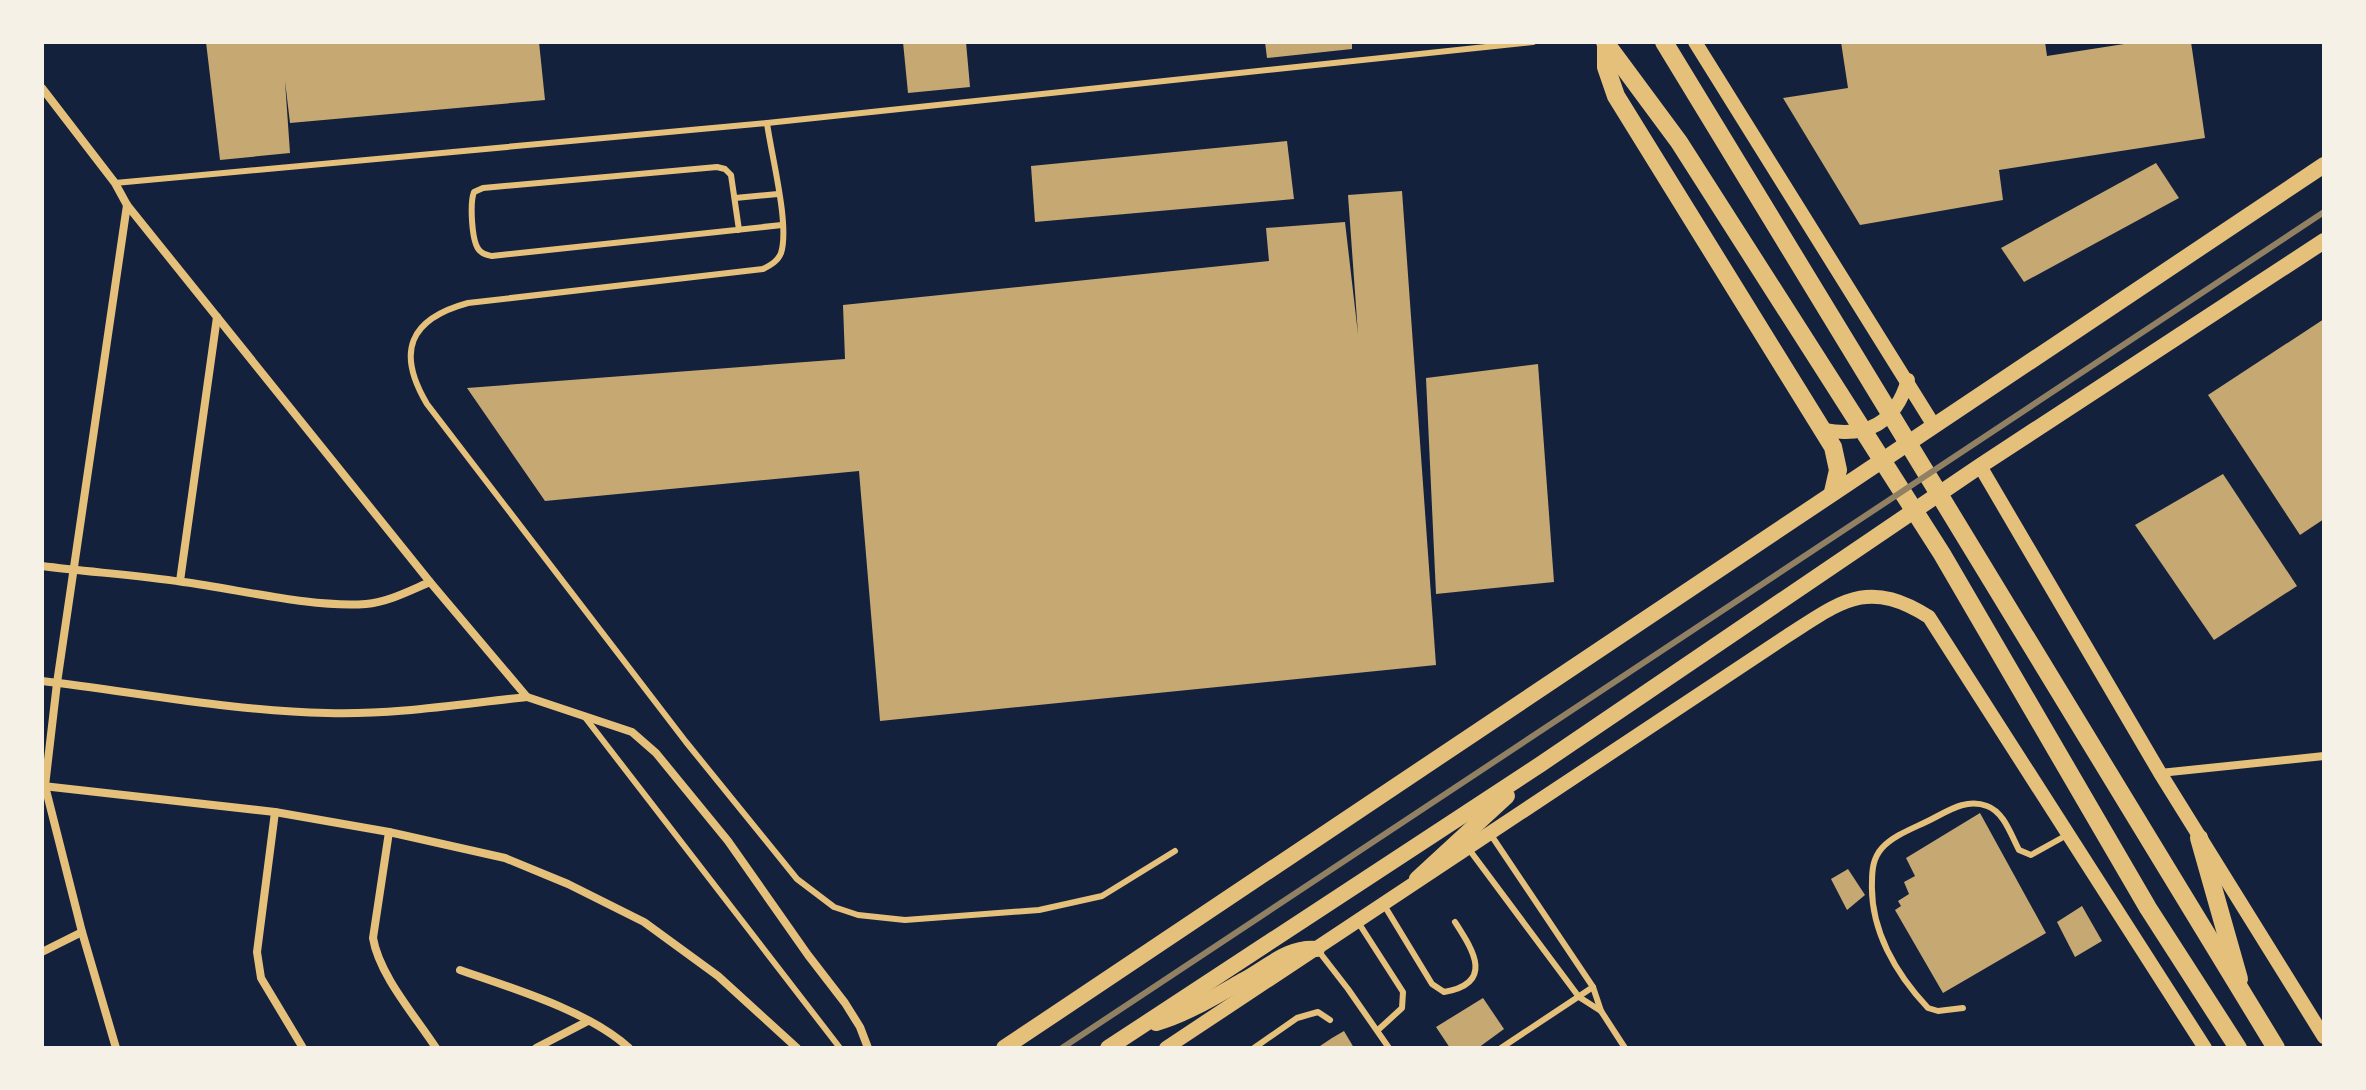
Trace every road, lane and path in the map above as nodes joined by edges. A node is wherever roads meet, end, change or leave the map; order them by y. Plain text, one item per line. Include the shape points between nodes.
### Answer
1 (1533, 42) edge
2 (1664, 42) edge
3 (1695, 42) edge
4 (1606, 44) edge
5 (42, 88) edge
6 (767, 123) junction
7 (2324, 165) edge
8 (115, 183) junction
9 (778, 194) junction
10 (735, 198) junction
11 (127, 205) junction
12 (782, 225) junction
13 (739, 230) junction
14 (2324, 241) edge
15 (217, 317) junction
16 (1908, 380) junction
17 (1933, 424) junction
18 (1824, 430) junction
19 (1980, 466) junction
20 (1833, 492) junction
21 (42, 566) edge
22 (75, 570) junction
23 (180, 581) junction
24 (430, 582) junction
25 (42, 681) edge
26 (57, 683) junction
27 (527, 697) junction
28 (584, 716) junction
29 (2324, 756) edge
30 (1541, 764) junction
31 (2160, 773) junction
32 (44, 786) edge
33 (275, 812) junction
34 (389, 832) junction
35 (1489, 833) junction
36 (2067, 835) junction
37 (2199, 838) junction
38 (1468, 848) junction
39 (1175, 851) dead end
40 (1417, 879) junction
41 (1382, 902) junction
42 (1357, 920) junction
43 (1455, 922) dead end
44 (82, 932) junction
45 (1317, 949) junction
46 (42, 952) edge
47 (460, 970) dead end
48 (1593, 987) junction
49 (1579, 997) junction
50 (2245, 1001) junction
51 (1963, 1008) dead end
52 (1601, 1011) junction
53 (1330, 1020) dead end
54 (588, 1021) junction
55 (1135, 1030) junction
56 (1378, 1030) junction
57 (2324, 1037) edge
58 (116, 1048) edge
59 (303, 1048) edge
60 (436, 1048) edge
61 (536, 1048) edge
62 (629, 1048) edge
63 (797, 1048) edge
64 (840, 1048) edge
65 (868, 1048) edge
66 (1004, 1048) edge
67 (1108, 1048) edge
68 (1166, 1048) edge
69 (1254, 1048) edge
70 (1389, 1048) edge
71 (1501, 1048) edge
72 (1625, 1048) edge
73 (2205, 1048) edge
74 (2238, 1048) edge
75 (2276, 1048) edge

1 - 6 lane
2 - 50 main road
3 - 16 street
4 - 18 main road via 1606,67 1616,96
4 - 74 main road via 1679,142 1942,554 2148,908
5 - 8 street
6 - 8 lane
6 - 9 lane
7 - 17 main road
8 - 11 street
9 - 10 lane
9 - 12 lane
10 - 13 lane
10 - 13 lane via 731,175 717,167 483,188 470,201 476,247 492,256
11 - 15 street
11 - 22 street
12 - 13 lane
12 - 39 lane via 782,251 763,269 446,309 415,333 409,352 417,388 686,742 797,879 834,907 905,920 1039,910 1102,896
14 - 19 main road
15 - 23 street
15 - 24 street
16 - 17 street
16 - 18 street via 1903,398 1878,425 1861,432
17 - 20 main road
18 - 20 main road via 1838,460
19 - 30 main road
19 - 31 street
20 - 66 main road
21 - 22 street
22 - 23 street
22 - 26 street
23 - 24 street via 348,604 388,600
24 - 27 street
25 - 26 street
26 - 27 street via 325,713
26 - 32 street
27 - 28 street
28 - 64 lane
28 - 65 street via 632,732 656,753 728,841 845,1003
29 - 31 street
30 - 40 main road
30 - 55 main road
31 - 37 street
32 - 33 street
32 - 44 street
33 - 34 street
33 - 59 street via 257,952 261,978
34 - 60 street via 375,951
34 - 63 street via 505,858 632,916 718,976
35 - 36 street via 1807,623 1840,603 1874,595 1911,605 1929,617
35 - 38 street
35 - 48 lane
36 - 51 lane via 2031,855 2024,853 2001,815 1990,807 1963,804 1896,837 1876,856 1872,911 1892,958 1928,1008
36 - 73 street
37 - 50 main road
37 - 57 street
38 - 40 street
38 - 49 lane
40 - 41 street
41 - 42 street
41 - 43 lane via 1432,984 1444,992 1471,978 1476,966 1475,954
42 - 45 street
42 - 56 lane via 1403,992 1402,1008
44 - 46 street
44 - 58 street
45 - 55 main road via 1296,950 1173,1018
45 - 56 lane
45 - 68 street
47 - 54 street
48 - 49 lane
48 - 52 lane
49 - 52 lane
49 - 71 lane
50 - 75 main road
52 - 72 lane
53 - 69 lane via 1318,1012 1305,1014
54 - 61 street
54 - 62 street
55 - 67 main road
56 - 70 lane

